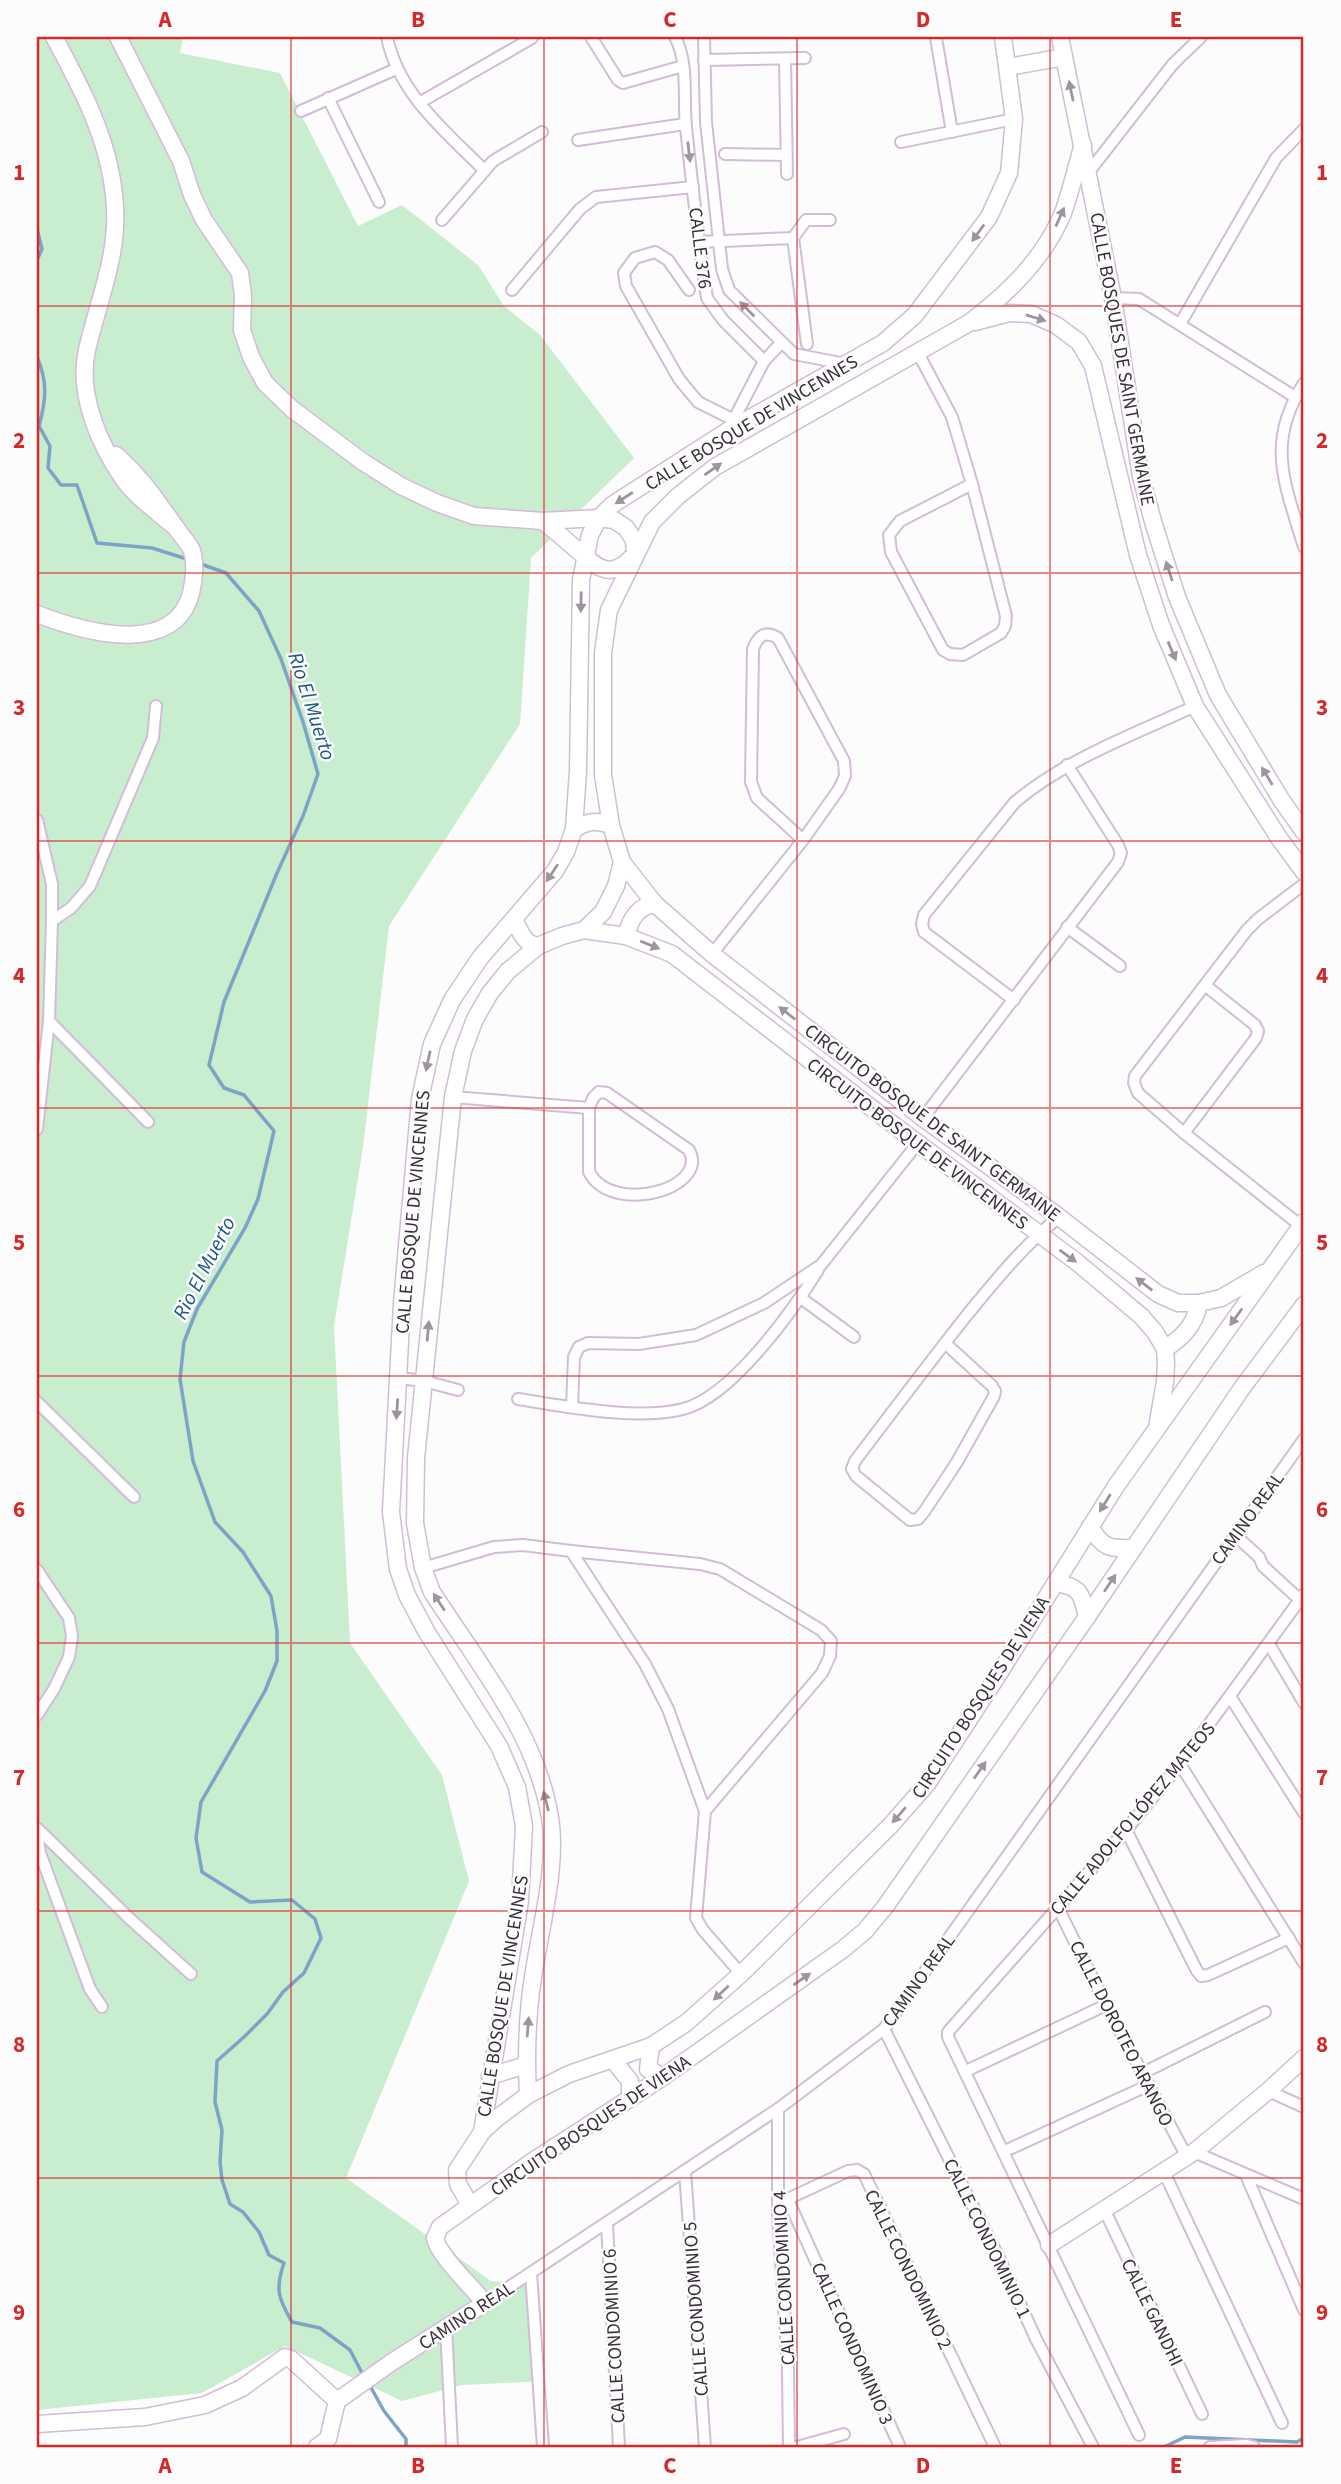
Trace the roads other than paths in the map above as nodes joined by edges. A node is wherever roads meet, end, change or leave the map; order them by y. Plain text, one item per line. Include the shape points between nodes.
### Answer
1 (54, 37) edge
2 (118, 37) edge
3 (387, 37) edge
4 (532, 37) edge
5 (591, 37) edge
6 (675, 37) edge
7 (704, 37) edge
8 (1003, 37) edge
9 (1060, 37) edge
10 (1201, 37) edge
11 (936, 38) edge
12 (1064, 57) junction
13 (806, 58) dead end
14 (785, 59) junction
15 (704, 60) junction
16 (683, 66) junction
17 (1008, 67) junction
18 (396, 69) junction
19 (328, 98) junction
20 (419, 103) junction
21 (301, 111) dead end
22 (1014, 119) junction
23 (685, 124) junction
24 (1304, 129) edge
25 (542, 132) dead end
26 (952, 132) junction
27 (578, 140) dead end
28 (901, 142) dead end
29 (1083, 145) junction
30 (725, 154) dead end
31 (786, 155) junction
32 (484, 170) junction
33 (1088, 173) junction
34 (786, 174) dead end
35 (694, 187) junction
36 (379, 202) dead end
37 (442, 220) dead end
38 (830, 220) dead end
39 (793, 238) junction
40 (718, 241) junction
41 (699, 242) junction
42 (512, 290) dead end
43 (689, 290) dead end
44 (1113, 298) junction
45 (969, 323) junction
46 (1180, 324) junction
47 (781, 343) junction
48 (807, 344) dead end
49 (918, 354) junction
50 (764, 361) junction
51 (849, 365) junction
52 (1304, 383) edge
53 (1295, 397) junction
54 (731, 425) junction
55 (972, 484) junction
56 (599, 518) junction
57 (543, 521) junction
58 (1304, 547) edge
59 (635, 554) junction
60 (586, 557) junction
61 (37, 614) edge
62 (156, 706) dead end
63 (1195, 706) junction
64 (1067, 765) junction
65 (37, 820) edge
66 (611, 825) junction
67 (574, 829) junction
68 (1304, 832) edge
69 (803, 840) junction
70 (622, 862) junction
71 (1304, 872) edge
72 (1304, 884) edge
73 (655, 904) junction
74 (514, 919) junction
75 (52, 921) junction
76 (1067, 927) junction
77 (584, 930) junction
78 (626, 936) junction
79 (538, 946) junction
80 (712, 954) junction
81 (1120, 966) dead end
82 (1206, 986) junction
83 (1014, 1000) junction
84 (50, 1021) junction
85 (453, 1097) junction
86 (589, 1108) junction
87 (923, 1118) junction
88 (148, 1122) dead end
89 (37, 1129) edge
90 (1184, 1133) junction
91 (918, 1143) junction
92 (1059, 1216) junction
93 (1303, 1224) edge
94 (1038, 1234) junction
95 (821, 1265) junction
96 (1272, 1268) junction
97 (801, 1298) junction
98 (1199, 1303) junction
99 (1304, 1305) edge
100 (854, 1337) dead end
101 (945, 1343) junction
102 (1165, 1349) junction
103 (399, 1378) junction
104 (424, 1381) junction
105 (458, 1390) dead end
106 (517, 1399) dead end
107 (37, 1402) edge
108 (572, 1407) junction
109 (1157, 1427) junction
110 (1304, 1439) edge
111 (134, 1497) dead end
112 (1090, 1527) junction
113 (1235, 1535) junction
114 (1133, 1548) junction
115 (570, 1551) junction
116 (423, 1568) junction
117 (37, 1570) edge
118 (1055, 1583) junction
119 (1302, 1597) edge
120 (1087, 1617) junction
121 (1269, 1644) junction
122 (1231, 1698) junction
123 (1304, 1703) edge
124 (37, 1715) edge
125 (1180, 1764) junction
126 (705, 1811) junction
127 (1304, 1813) edge
128 (37, 1828) edge
129 (1126, 1830) junction
130 (37, 1833) edge
131 (1058, 1908) junction
132 (1289, 1938) junction
133 (1304, 1963) edge
134 (191, 1974) dead end
135 (741, 1974) junction
136 (1106, 2005) junction
137 (102, 2007) dead end
138 (1265, 2012) dead end
139 (884, 2029) junction
140 (651, 2046) junction
141 (1304, 2058) edge
142 (613, 2060) junction
143 (526, 2065) junction
144 (966, 2071) junction
145 (1143, 2073) junction
146 (490, 2076) junction
147 (663, 2077) junction
148 (1149, 2085) junction
149 (1268, 2091) junction
150 (528, 2095) junction
151 (630, 2098) junction
152 (1304, 2107) edge
153 (778, 2109) junction
154 (482, 2132) junction
155 (1004, 2151) junction
156 (1191, 2154) junction
157 (1163, 2170) junction
158 (685, 2171) junction
159 (1246, 2175) junction
160 (1304, 2199) edge
161 (784, 2201) junction
162 (470, 2204) junction
163 (1104, 2209) junction
164 (607, 2224) junction
165 (1049, 2245) junction
166 (531, 2273) junction
167 (485, 2303) junction
168 (1304, 2311) edge
169 (446, 2327) junction
170 (341, 2399) junction
171 (1202, 2414) dead end
172 (1282, 2423) dead end
173 (37, 2424) edge
174 (844, 2434) dead end
175 (1139, 2435) dead end
176 (325, 2444) edge
177 (452, 2447) edge
178 (543, 2447) edge
179 (619, 2447) edge
180 (705, 2447) edge
181 (789, 2447) edge
182 (797, 2447) edge
183 (900, 2447) edge
184 (996, 2447) edge
185 (1093, 2447) edge
186 (1210, 2447) edge
187 (1254, 2447) edge

1 - 61 main road via 98,125 115,195 115,241 86,354 86,399 104,444 136,473 192,550 194,582 189,603 175,621 135,636 114,635
2 - 57 main road via 181,161 204,220 240,273 242,330 265,383 363,463 401,486 474,516
3 - 18 street
4 - 20 street
5 - 16 street via 623,83
6 - 16 street, CALLE 376
7 - 15 street, CALLE 376
8 - 17 main road
9 - 12 main road, CALLE BOSQUES DE SAINT GERMAINE
10 - 33 street via 1173,64
11 - 26 street
12 - 17 main road
29 -> 12 main road, CALLE BOSQUES DE SAINT GERMAINE
13 - 14 street
14 - 15 street
14 - 31 street
15 - 40 street, CALLE 376
16 - 23 street, CALLE 376
17 - 22 main road
18 - 19 street
18 - 20 street
19 - 21 street
19 - 36 street
20 - 32 street
22 - 26 street
22 -> 51 main road, CALLE BOSQUE DE VINCENNES via 1009,173 989,217 915,315
23 - 27 street
23 -> 35 street, CALLE 376
24 - 46 street via 1276,159
25 - 32 street
26 - 28 street
29 - 33 main road, CALLE BOSQUES DE SAINT GERMAINE
45 -> 29 main road via 1026,274 1048,243
30 - 31 street
31 - 34 street
32 - 37 street
33 - 44 main road, CALLE BOSQUES DE SAINT GERMAINE
35 - 41 street, CALLE 376
35 - 42 street via 596,197 580,209
38 - 39 street via 806,220
39 - 40 street
39 - 48 street
40 - 41 street
47 -> 40 street, CALLE 376 via 729,290
41 - 50 street, CALLE 376 via 707,298
43 - 54 street via 668,260 655,252 635,258 624,273 626,286 679,379 698,402
44 - 46 street via 1139,299
68 -> 44 main road, CALLE BOSQUES DE SAINT GERMAINE via 1218,695 1177,597 1142,477
45 - 49 main road, CALLE BOSQUE DE VINCENNES
45 -> 63 main road, CALLE BOSQUES DE SAINT GERMAINE via 1009,313 1031,314 1079,342 1093,366 1138,555
46 - 53 street
47 - 50 street
47 - 51 street, CALLE 376 via 797,355
49 - 55 street via 952,417
59 -> 49 main road, CALLE BOSQUE DE VINCENNES via 652,522 715,467
50 - 54 street
51 - 54 main road, CALLE BOSQUE DE VINCENNES
52 - 53 street
53 - 58 street via 1281,438 1283,479
54 -> 56 main road, CALLE BOSQUE DE VINCENNES
55 - 55 street via 900,521 889,535 891,552 943,650 950,654 963,655 1005,626
56 - 57 main road
56 - 59 main road via 626,528 634,540
56 - 60 main road, CALLE BOSQUE DE VINCENNES
57 - 60 main road
59 - 60 main road via 626,565 612,570 597,567
59 - 66 main road, CALLE BOSQUE DE VINCENNES via 609,610 603,653 603,775
60 -> 67 main road, CALLE BOSQUE DE VINCENNES via 581,580
62 - 75 street via 153,738 90,886
63 - 64 street
63 - 71 main road, CALLE BOSQUES DE SAINT GERMAINE
64 - 76 street via 1121,853
64 - 83 street via 1015,802 924,915 924,932
65 - 75 street via 52,884
66 - 67 main road via 586,822
66 - 70 main road, CALLE BOSQUE DE VINCENNES
67 -> 74 main road, CALLE BOSQUE DE VINCENNES via 555,872
69 - 69 street via 839,789 846,768 778,638 763,634 753,649 751,782 757,798
69 - 80 street
70 - 73 main road, CIRCUITO BOSQUE DE SAINT GERMAINE
70 - 77 main road via 617,886 603,912
72 - 82 street via 1258,919
73 - 78 main road via 638,911
73 - 80 main road, CIRCUITO BOSQUE DE SAINT GERMAINE
74 - 79 main road via 530,945
74 -> 103 main road, CALLE BOSQUE DE VINCENNES via 452,1000 432,1044 420,1099
75 - 84 street
76 - 81 street
76 - 83 street
77 - 78 main road, CIRCUITO BOSQUE DE VINCENNES
77 - 79 main road, CALLE BOSQUE DE VINCENNES
78 -> 91 main road, CIRCUITO BOSQUE DE VINCENNES via 672,954
79 - 85 main road, CALLE BOSQUE DE VINCENNES via 508,971 475,1019
87 -> 80 main road, CIRCUITO BOSQUE DE SAINT GERMAINE
82 - 90 street via 1135,1076 1138,1094
82 - 90 street via 1258,1031
83 - 87 street
84 - 88 street
84 - 89 street
85 - 86 street
104 -> 85 main road, CALLE BOSQUE DE VINCENNES
86 - 86 street via 589,1172 593,1181 621,1195 648,1194 687,1175 693,1157 688,1150 607,1093 599,1092
87 - 92 main road, CIRCUITO BOSQUE DE SAINT GERMAINE
90 - 93 street
91 - 94 main road, CIRCUITO BOSQUE DE VINCENNES
91 - 95 street
92 - 94 street
98 -> 92 main road, CIRCUITO BOSQUE DE SAINT GERMAINE via 1178,1303 1158,1294
93 - 96 main road, CIRCUITO BOSQUES DE VIENA
94 - 101 street
94 -> 102 main road, CIRCUITO BOSQUE DE VINCENNES via 1141,1316
95 - 97 street
95 - 108 street via 764,1303 696,1335 579,1347 574,1357
96 - 98 main road, CIRCUITO BOSQUE DE SAINT GERMAINE via 1221,1298
96 -> 109 main road, CIRCUITO BOSQUES DE VIENA
97 - 100 street
97 - 108 street via 715,1395 681,1410 638,1413
98 - 102 main road via 1189,1328
99 - 114 main road, CIRCUITO BOSQUES DE VIENA
101 - 101 street via 995,1391 957,1462 918,1519 910,1520 852,1469
102 - 109 main road
103 - 104 street
103 -> 146 main road, CALLE BOSQUE DE VINCENNES via 391,1512 398,1569 426,1631 499,1746 517,1787 524,1826 520,1901
104 - 105 street
104 - 116 main road, CALLE BOSQUE DE VINCENNES via 415,1523
106 - 108 street
107 - 111 street
109 -> 112 main road, CIRCUITO BOSQUES DE VIENA
110 - 113 street, CAMINO REAL
112 - 114 main road via 1108,1547
112 - 118 main road, CIRCUITO BOSQUES DE VIENA
113 - 119 street via 1263,1566
113 - 139 street, CAMINO REAL
120 -> 114 main road, CIRCUITO BOSQUES DE VIENA
115 - 116 street via 494,1546
115 - 126 street via 645,1664 668,1709
115 - 126 street via 720,1569 810,1623 831,1641 822,1673
143 -> 116 main road, CALLE BOSQUE DE VINCENNES via 532,1981 550,1871 551,1820 524,1738 432,1592
117 - 124 street via 69,1618 72,1636 69,1657
118 - 120 main road via 1077,1590
118 -> 135 main road, CIRCUITO BOSQUES DE VIENA via 927,1784
119 - 121 street, CALLE ADOLFO LÓPEZ MATEOS
147 -> 120 main road, CIRCUITO BOSQUES DE VIENA via 864,1931
121 - 122 street, CALLE ADOLFO LÓPEZ MATEOS
121 - 123 street
122 - 125 street, CALLE ADOLFO LÓPEZ MATEOS
122 - 127 street
125 - 129 street, CALLE ADOLFO LÓPEZ MATEOS
125 - 132 street
126 - 135 street via 696,1918
128 - 134 street
129 - 131 street, CALLE ADOLFO LÓPEZ MATEOS
129 - 132 street via 1201,1976
130 - 137 street via 40,1853 90,1989
131 - 136 street, CALLE DOROTEO ARANGO
131 - 144 street, CALLE ADOLFO LÓPEZ MATEOS via 948,2032
132 - 133 street
135 -> 140 main road, CIRCUITO BOSQUES DE VIENA via 686,2023
136 - 144 street
136 - 145 street, CALLE DOROTEO ARANGO
138 - 145 street
139 - 153 street, CAMINO REAL
139 - 185 street, CALLE CONDOMINIO 1
140 - 142 main road, CIRCUITO BOSQUES DE VIENA
140 - 147 main road via 648,2069
141 - 149 main road
142 - 150 main road, CIRCUITO BOSQUES DE VIENA via 569,2074
142 - 151 main road via 630,2081
143 - 146 main road
143 - 150 main road, CALLE BOSQUE DE VINCENNES
144 - 155 street
145 - 148 street, CALLE DOROTEO ARANGO
146 - 154 main road, CALLE BOSQUE DE VINCENNES
147 - 151 main road, CIRCUITO BOSQUES DE VIENA
148 - 155 street
148 - 156 street, CALLE DOROTEO ARANGO
149 - 152 street
149 - 156 main road
150 - 154 main road, CIRCUITO BOSQUES DE VIENA
151 - 162 main road, CIRCUITO BOSQUES DE VIENA
153 - 158 street, CAMINO REAL
153 - 161 street, CALLE CONDOMINIO 4
154 - 162 main road, CIRCUITO BOSQUES DE VIENA via 457,2170 458,2184
155 - 165 street
156 - 157 main road
156 - 159 street
157 - 163 main road
157 - 172 street
158 - 164 street, CAMINO REAL
158 - 180 street, CALLE CONDOMINIO 5
159 - 160 street
159 - 168 street
161 - 181 street, CALLE CONDOMINIO 4 via 778,2214
161 - 183 street, CALLE CONDOMINIO 3
161 - 184 street, CALLE CONDOMINIO 2 via 848,2171 864,2174
162 - 167 main road via 440,2227 435,2238 439,2252
163 - 165 main road
163 - 171 street, CALLE GANDHI
164 - 166 street, CAMINO REAL
164 - 179 street, CALLE CONDOMINIO 6
165 - 175 street
166 - 167 street, CAMINO REAL
166 - 178 street
167 - 169 main road, CAMINO REAL
169 - 170 main road, CAMINO REAL
169 - 177 street
170 - 173 main road via 285,2357 242,2388 205,2405 145,2417
170 - 176 main road
174 - 182 street
186 - 187 street

